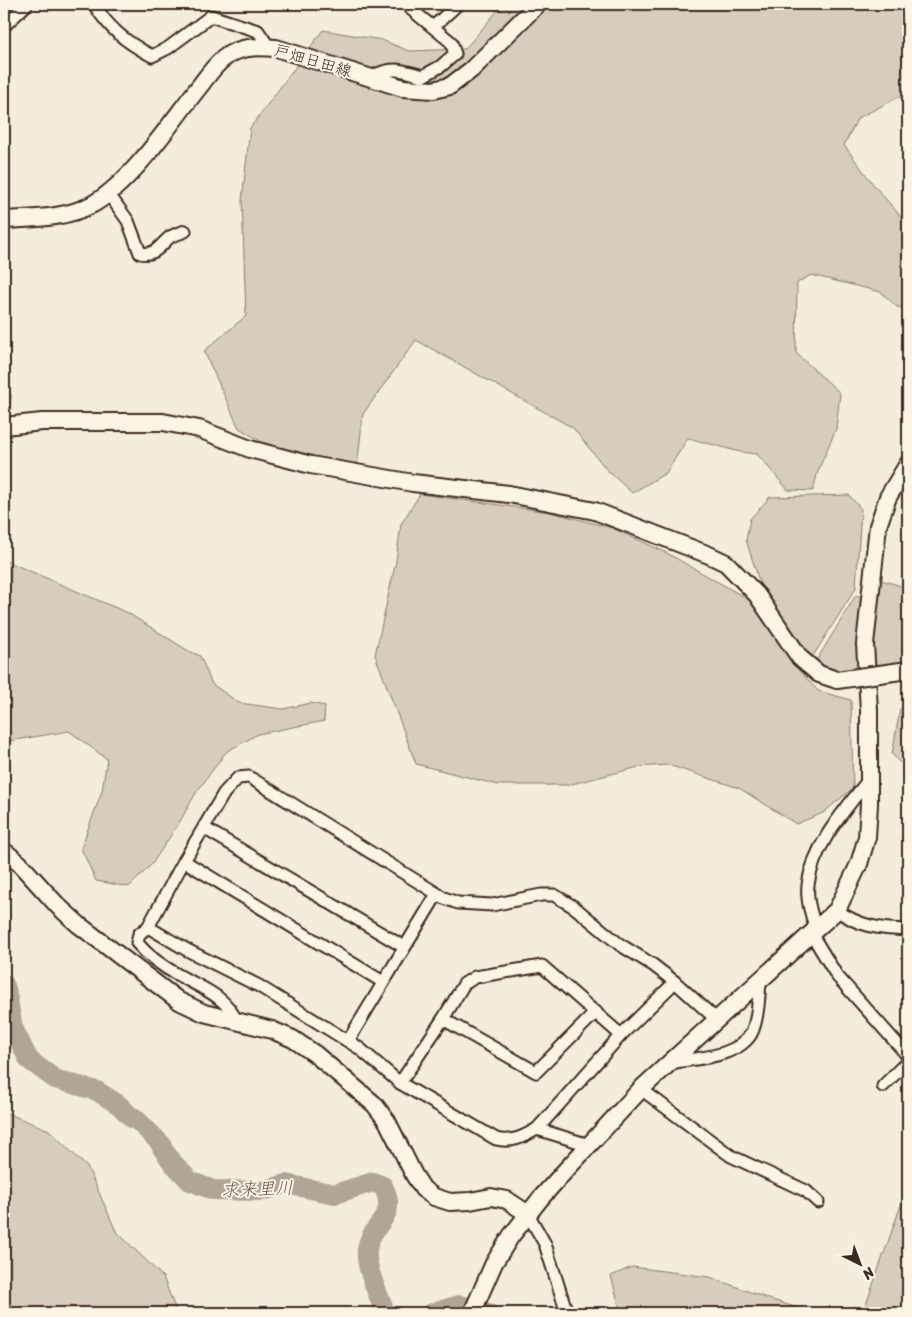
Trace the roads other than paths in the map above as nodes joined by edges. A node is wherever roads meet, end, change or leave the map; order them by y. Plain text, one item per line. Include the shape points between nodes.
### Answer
1 (27, 4) edge
2 (94, 4) edge
3 (408, 4) edge
4 (458, 4) edge
5 (538, 4) edge
6 (4, 26) edge
7 (432, 27) junction
8 (269, 48) junction
9 (371, 77) junction
10 (108, 193) junction
11 (4, 220) edge
12 (186, 231) dead end
13 (4, 426) edge
14 (908, 464) edge
15 (908, 670) edge
16 (869, 779) junction
17 (204, 828) junction
18 (4, 851) edge
19 (184, 860) junction
20 (437, 894) junction
21 (837, 910) junction
22 (148, 927) junction
23 (908, 930) edge
24 (814, 932) junction
25 (404, 947) junction
26 (760, 981) junction
27 (383, 982) junction
28 (675, 982) junction
29 (596, 1012) junction
30 (443, 1019) junction
31 (717, 1020) junction
32 (236, 1021) junction
33 (621, 1034) junction
34 (348, 1041) junction
35 (908, 1056) edge
36 (908, 1061) edge
37 (669, 1063) junction
38 (400, 1083) junction
39 (883, 1086) dead end
40 (641, 1089) junction
41 (537, 1128) junction
42 (589, 1145) junction
43 (818, 1202) dead end
44 (528, 1214) junction
45 (472, 1313) edge
46 (567, 1313) edge

1 - 6 street
2 - 8 street via 102,18 128,43 152,56 211,16 258,32
3 - 7 street
4 - 7 street
5 - 9 street, 戸畑日田線 via 472,70 450,86 433,90 404,88
7 - 9 street via 451,42 455,54 442,66 423,76 395,69
8 - 9 street, 戸畑日田線
8 - 10 street, 戸畑日田線 via 244,48 222,59 141,161
10 - 11 street, 戸畑日田線 via 94,203 61,216
10 - 12 street via 128,221 140,253 149,255 172,236
13 - 15 street, bridge via 42,422 163,422 199,429 250,450 311,465 413,483 509,494 595,512 726,563 757,595 800,658 819,674 837,680
14 - 16 street via 888,497 878,526 865,644
16 - 21 street via 867,838 859,864
16 - 24 street via 822,843 811,870 808,886
17 - 19 street
17 - 20 street via 230,785 238,778 249,777
17 - 25 street
18 - 32 street via 79,925 178,1001 204,1013
19 - 22 street
19 - 27 street
20 - 25 street
20 - 28 street via 458,903 484,905 554,895
21 - 23 street via 856,922
21 - 24 street
22 - 32 street via 139,934 137,943 147,954 223,1001
22 - 34 street via 259,986
24 - 26 street
24 - 35 street via 837,976
25 - 27 street
26 - 31 street
26 - 37 street via 751,1033 742,1044 726,1054
27 - 34 street
28 - 31 street
28 - 33 street
29 - 30 street via 536,1072
29 - 30 street via 542,966 475,978 464,984
29 - 33 street
30 - 38 street
31 - 37 street
32 - 44 street via 293,1039 360,1091 387,1121 414,1176 434,1197 450,1202 491,1197 507,1200
33 - 41 street
34 - 38 street
36 - 39 street
37 - 40 street
38 - 41 street via 496,1140 522,1138
40 - 42 street
40 - 43 street via 731,1156 806,1191
41 - 42 street
42 - 44 street
44 - 45 street via 494,1263
44 - 46 street via 545,1244

